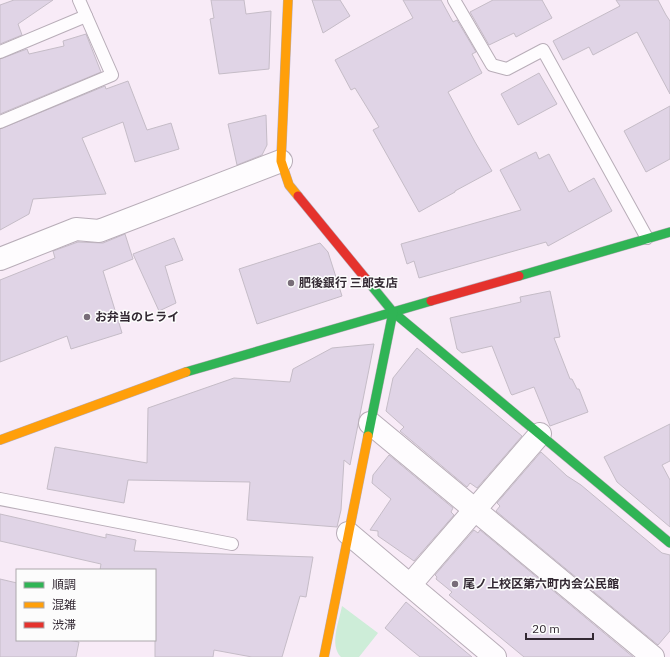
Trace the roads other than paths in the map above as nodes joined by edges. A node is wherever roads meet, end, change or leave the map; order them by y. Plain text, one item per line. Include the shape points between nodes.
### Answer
1 (79, 0) edge
2 (288, 0) edge
3 (454, 0) edge
4 (86, 16) junction
5 (0, 52) edge
6 (0, 122) edge
7 (281, 161) junction
8 (670, 232) edge
9 (647, 238) junction
10 (0, 259) edge
11 (393, 312) junction
12 (370, 423) junction
13 (540, 434) junction
14 (0, 440) edge
15 (0, 499) edge
16 (476, 510) junction
17 (348, 533) junction
18 (670, 543) edge
19 (232, 544) dead end
20 (410, 585) junction
21 (670, 649) edge
22 (324, 657) edge
23 (495, 657) edge
24 (653, 657) edge
25 (664, 657) edge

1 - 4 lane
2 - 7 street
3 - 9 lane via 492,65 507,69 542,50
4 - 5 lane
4 - 6 lane via 112,75
7 - 10 street via 99,232 76,229
7 - 11 street via 288,185
8 - 9 street
9 - 11 street
11 - 12 street
11 - 13 street
11 - 14 street via 189,371
12 - 16 street
12 - 17 street
13 - 16 street
13 - 18 street
15 - 19 lane
16 - 20 street
16 - 24 street
17 - 20 street
17 - 22 street
20 - 23 street
21 - 25 street

